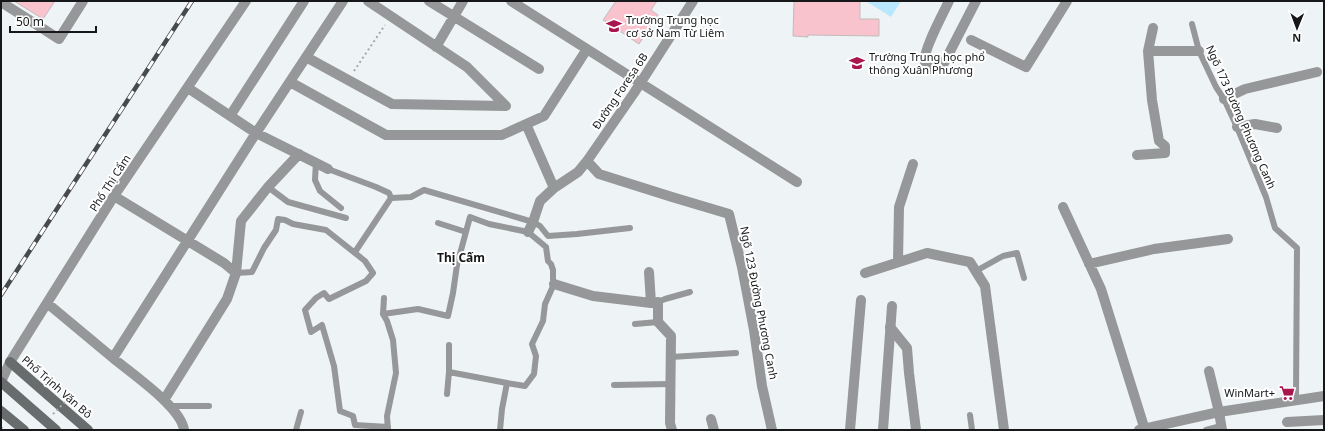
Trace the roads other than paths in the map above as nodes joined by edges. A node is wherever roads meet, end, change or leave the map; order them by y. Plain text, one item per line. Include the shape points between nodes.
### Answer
1 (83, 1) edge
2 (246, 1) edge
3 (343, 1) edge
4 (368, 1) edge
5 (429, 1) edge
6 (463, 1) edge
7 (511, 1) edge
8 (693, 1) edge
9 (949, 1) edge
10 (976, 1) edge
11 (1067, 1) edge
12 (1, 2) edge
13 (301, 2) edge
14 (454, 16) junction
15 (1192, 24) dead end
16 (1153, 28) dead end
17 (972, 40) dead end
18 (436, 46) junction
19 (587, 49) junction
20 (1148, 51) junction
21 (1199, 51) junction
22 (306, 57) junction
23 (539, 69) dead end
24 (1317, 72) dead end
25 (290, 82) junction
26 (641, 83) junction
27 (188, 88) junction
28 (1224, 99) junction
29 (230, 116) junction
30 (526, 124) junction
31 (1237, 127) junction
32 (1277, 128) dead end
33 (256, 133) junction
34 (299, 154) junction
35 (1137, 155) dead end
36 (587, 161) junction
37 (316, 162) junction
38 (913, 164) dead end
39 (328, 169) joint
40 (797, 182) dead end
41 (268, 187) junction
42 (554, 188) junction
43 (114, 196) junction
44 (391, 198) junction
45 (1063, 207) dead end
46 (341, 208) dead end
47 (346, 218) dead end
48 (534, 222) junction
49 (438, 223) dead end
50 (630, 228) dead end
51 (466, 232) junction
52 (528, 232) junction
53 (551, 236) junction
54 (1228, 239) dead end
55 (187, 241) junction
56 (546, 247) junction
57 (355, 252) junction
58 (898, 262) junction
59 (1089, 264) junction
60 (976, 271) junction
61 (236, 272) junction
62 (649, 272) dead end
63 (865, 273) dead end
64 (1024, 278) dead end
65 (554, 284) junction
66 (690, 292) dead end
67 (384, 298) dead end
68 (861, 300) dead end
69 (654, 302) junction
70 (47, 303) junction
71 (892, 306) dead end
72 (383, 314) junction
73 (658, 322) junction
74 (635, 324) dead end
75 (890, 327) junction
76 (448, 345) dead end
77 (736, 353) dead end
78 (671, 357) junction
79 (113, 358) junction
80 (10, 362) junction
81 (1209, 371) dead end
82 (449, 372) junction
83 (3, 379) edge
84 (507, 383) junction
85 (671, 384) junction
86 (614, 385) dead end
87 (447, 394) dead end
88 (1324, 396) edge
89 (1296, 399) junction
90 (167, 403) junction
91 (209, 406) dead end
92 (1, 411) edge
93 (301, 412) dead end
94 (1219, 412) junction
95 (970, 415) dead end
96 (711, 420) dead end
97 (1324, 420) edge
98 (1287, 422) dead end
99 (388, 428) edge
100 (1222, 428) edge
101 (24, 430) edge
102 (56, 430) edge
103 (88, 430) edge
104 (184, 430) edge
105 (296, 430) edge
106 (500, 430) edge
107 (672, 430) edge
108 (714, 430) edge
109 (772, 430) edge
110 (850, 430) edge
111 (883, 430) edge
112 (916, 430) edge
113 (972, 430) edge
114 (1004, 430) edge
115 (1143, 430) edge
116 (1206, 430) edge

1 - 12 street via 59,39
2 - 27 street, Phố Thị Cẩm
3 - 22 street
4 - 18 street
5 - 14 street
6 - 14 street
7 - 19 street
8 - 26 street, Đường Foresa 6B
9 - 10 street via 924,56 931,69 943,65
11 - 17 street via 1026,67
13 - 29 street
14 - 18 street
14 - 23 street
15 - 21 lane, Ngõ 173 Đường Phương Canh
16 - 20 street
18 - 22 street via 467,67 506,106 392,104
19 - 26 street
19 - 30 street via 544,116
20 - 21 street
20 - 35 street via 1159,141 1165,146 1166,153
21 - 28 lane, Ngõ 173 Đường Phương Canh
22 - 25 street
24 - 28 street via 1245,89
25 - 30 street via 386,135 502,135
25 - 33 street
26 - 36 street, Đường Foresa 6B
26 - 40 street
27 - 29 street
27 - 43 street, Phố Thị Cẩm
28 - 31 lane, Ngõ 173 Đường Phương Canh
29 - 33 street
30 - 42 street
31 - 32 street via 1255,124
31 - 89 lane, Ngõ 173 Đường Phương Canh via 1266,197 1275,228 1297,248
33 - 34 street
33 - 55 street
34 - 37 street
34 - 41 street
36 - 42 street, Đường Foresa 6B via 578,172
36 - 109 street, Ngõ 123 Đường Phương Canh via 599,174 729,214 742,267
37 - 39 street
37 - 46 lane via 315,180 320,191
38 - 58 street via 899,207
39 - 44 lane via 376,187 389,193
41 - 47 lane via 288,202
41 - 61 street via 241,221
42 - 48 street, Đường Foresa 6B via 540,201
43 - 55 street
43 - 70 street, Phố Thị Cẩm
44 - 48 lane via 411,196 424,190
44 - 57 lane
45 - 59 street
48 - 52 street, Đường Foresa 6B
48 - 53 lane
49 - 51 lane
50 - 53 lane
51 - 52 lane via 470,217 489,224
51 - 72 lane via 448,316 418,309
52 - 56 lane
53 - 56 lane
54 - 59 street via 1154,249
55 - 61 street
55 - 79 street
56 - 65 lane
57 - 61 lane via 326,230 278,219 276,230 252,272
57 - 99 lane via 365,261 372,273 366,281 329,299 324,293 305,310 310,332 322,325 334,366 340,412 353,416 355,425
58 - 60 street via 927,253 970,262
58 - 63 street
59 - 115 street via 1101,289
60 - 64 lane via 1003,256 1017,253
60 - 114 street via 985,286
61 - 90 street via 227,299
62 - 69 street
65 - 69 street via 593,296
65 - 84 lane via 545,304 543,321 532,344 536,356 534,374 524,386
66 - 69 lane
67 - 72 lane
68 - 110 street
69 - 73 street
70 - 79 street
70 - 80 street, Phố Thị Cẩm
71 - 75 street
72 - 99 lane via 393,340 396,373 387,416
73 - 74 lane
73 - 78 street via 671,336
75 - 111 street
75 - 112 street via 908,348
76 - 82 lane
77 - 78 lane
78 - 85 street
79 - 90 street
80 - 83 street, Phố Thị Cẩm
80 - 103 main road, Phố Trịnh Văn Bô
81 - 94 street
82 - 84 lane
82 - 87 lane
83 - 102 main road, bridge
84 - 106 lane
85 - 86 lane
85 - 107 street
88 - 89 street
89 - 94 street
90 - 91 lane
90 - 104 street via 179,416
92 - 101 main road
93 - 105 lane
94 - 100 street
94 - 115 street
95 - 113 lane
96 - 108 street
97 - 98 street
100 - 116 lane

